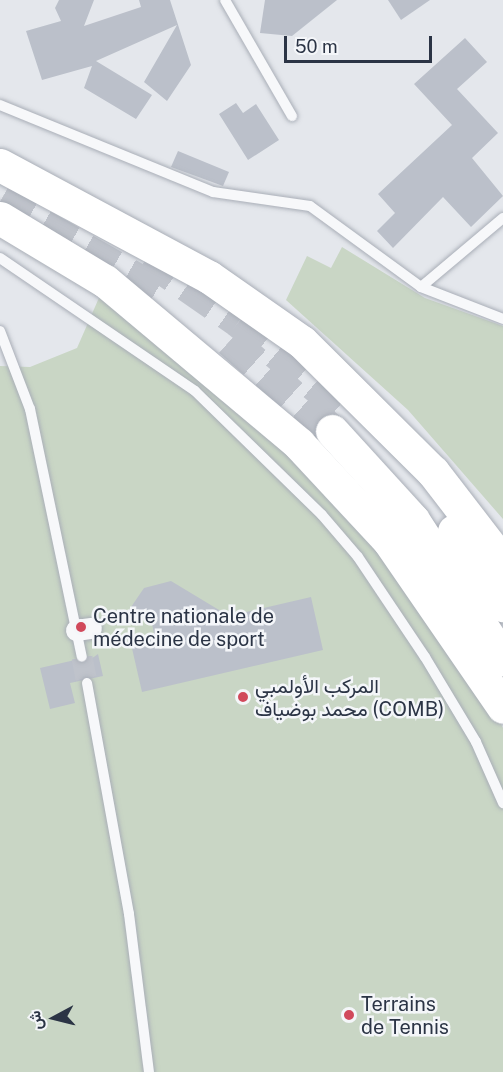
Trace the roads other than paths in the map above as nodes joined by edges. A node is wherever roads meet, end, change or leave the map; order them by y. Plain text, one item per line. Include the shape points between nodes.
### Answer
1 (225, 0) edge
2 (0, 105) edge
3 (292, 116) dead end
4 (0, 165) edge
5 (0, 218) edge
6 (503, 218) edge
7 (0, 258) edge
8 (421, 287) junction
9 (503, 319) edge
10 (1, 337) edge
11 (503, 562) edge
12 (503, 605) edge
13 (82, 657) tunnel mouth
14 (503, 659) edge
15 (87, 683) tunnel mouth
16 (503, 707) edge
17 (503, 803) edge
18 (149, 1072) edge

1 - 3 lane
2 - 8 lane via 213,192 310,206
4 - 11 highway via 209,277 303,342 434,472
5 - 16 highway via 105,281 299,444 389,541
6 - 8 lane
7 - 17 lane via 195,391 322,514 358,556 425,657 476,742
8 - 9 lane
10 - 13 lane via 30,409 84,629
12 - 14 highway via 435,507 340,422 413,520
15 - 18 lane via 129,914

